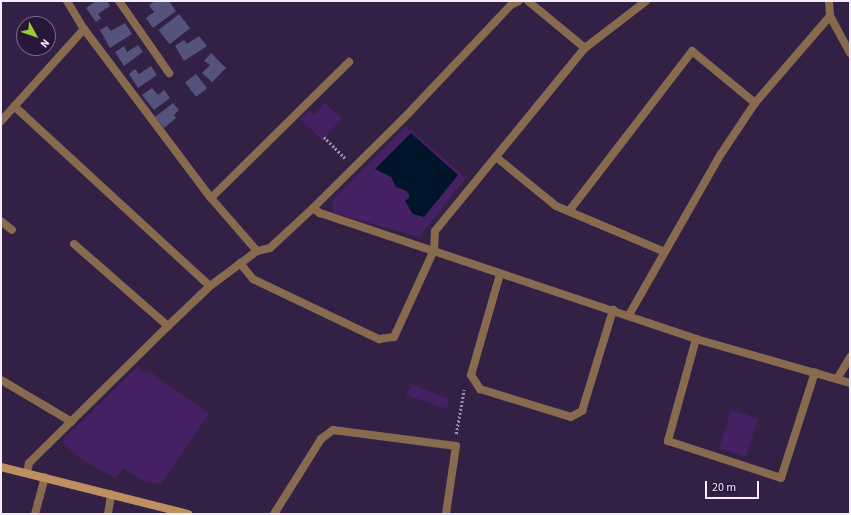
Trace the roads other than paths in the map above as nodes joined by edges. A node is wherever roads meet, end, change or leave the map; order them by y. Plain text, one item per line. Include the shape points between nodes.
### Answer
1 (66, 1) edge
2 (119, 1) edge
3 (519, 1) edge
4 (528, 1) edge
5 (646, 1) edge
6 (829, 1) edge
7 (830, 16) junction
8 (84, 29) junction
9 (585, 48) junction
10 (850, 53) edge
11 (349, 62) dead end
12 (169, 73) dead end
13 (755, 103) junction
14 (14, 106) junction
15 (1, 121) edge
16 (496, 157) junction
17 (211, 198) junction
18 (314, 208) junction
19 (569, 211) junction
20 (1, 221) edge
21 (12, 230) dead end
22 (74, 244) dead end
23 (434, 250) junction
24 (258, 252) junction
25 (666, 252) junction
26 (240, 263) junction
27 (500, 274) junction
28 (210, 286) junction
29 (613, 310) junction
30 (629, 315) junction
31 (168, 326) junction
32 (696, 339) junction
33 (850, 357) edge
34 (815, 372) junction
35 (837, 379) junction
36 (1, 380) edge
37 (850, 383) edge
38 (72, 422) junction
39 (1, 467) edge
40 (27, 472) junction
41 (45, 477) junction
42 (111, 494) junction
43 (36, 514) edge
44 (108, 514) edge
45 (187, 514) edge
46 (274, 514) edge
47 (446, 514) edge

1 - 8 street
2 - 12 street
3 - 18 street via 511,5
4 - 9 street
5 - 9 street
6 - 7 street
7 - 10 street
7 - 13 street
8 - 14 street
8 - 17 street
9 - 16 street
11 - 17 street
13 - 19 street via 692,51
13 - 25 street via 721,154
14 - 15 street
14 - 28 street
16 - 19 street via 556,206
16 - 23 street via 435,231
17 - 24 street
18 - 23 street via 320,213
18 - 24 street via 270,248
19 - 25 street
20 - 21 street
22 - 31 street
23 - 26 street via 394,337 379,340 253,279
23 - 27 street
24 - 26 street
25 - 30 street
26 - 28 street
27 - 29 street
27 - 29 street via 471,375 473,382 480,389 571,417 582,411
28 - 31 street
29 - 30 street
30 - 32 street
31 - 38 street
32 - 34 street
32 - 34 street via 668,441 781,478
33 - 35 street
34 - 35 street
35 - 37 street
36 - 38 street
38 - 40 street via 29,463
39 - 40 street
40 - 41 street
41 - 42 street
41 - 43 street
42 - 44 street
42 - 45 street
46 - 47 street via 321,439 333,430 456,446

